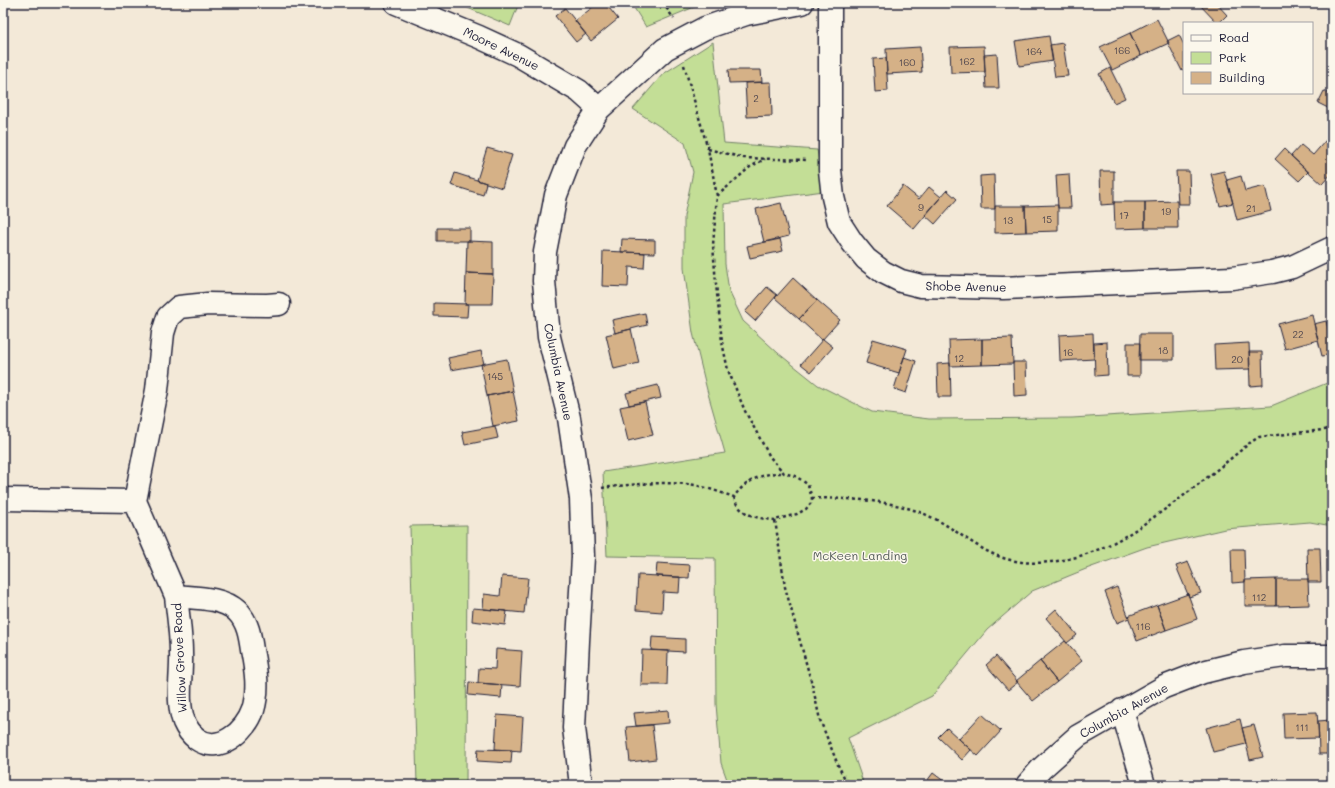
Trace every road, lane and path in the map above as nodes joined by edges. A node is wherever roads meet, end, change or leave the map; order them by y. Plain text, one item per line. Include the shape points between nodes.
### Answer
1 (396, 3) edge
2 (663, 3) edge
3 (802, 3) edge
4 (830, 3) edge
5 (676, 23) dead end
6 (684, 62) dead end
7 (598, 109) junction
8 (708, 149) junction
9 (765, 159) junction
10 (808, 160) dead end
11 (717, 196) junction
12 (1332, 248) edge
13 (279, 304) dead end
14 (1332, 429) edge
15 (784, 473) junction
16 (580, 492) junction
17 (734, 497) junction
18 (812, 498) junction
19 (3, 499) edge
20 (135, 501) junction
21 (775, 520) junction
22 (176, 596) junction
23 (1332, 656) edge
24 (1122, 710) junction
25 (581, 785) edge
26 (848, 785) edge
27 (1027, 785) edge
28 (1144, 785) edge

1 - 7 street, Moore Avenue via 518,56 579,91
2 - 5 path
3 - 7 street, Columbia Avenue via 746,14 705,28 665,49
4 - 12 street, Shobe Avenue via 830,170 839,222 866,259 901,281 921,286 1003,288 1232,278 1292,267
6 - 8 path
7 - 16 street, Columbia Avenue via 575,146 556,195 545,252 544,281 549,337 569,418
8 - 9 path via 744,158
8 - 11 path
9 - 10 path
9 - 11 path via 750,167
11 - 15 path via 713,245 722,342 728,370 744,411 770,456
13 - 20 street via 208,304 179,307 168,317 163,333 157,390
14 - 18 path via 1259,437 1170,507 1126,536 1078,557 1041,563 1010,560 993,554 938,520 909,507 875,501
15 - 17 path via 774,472 756,478 742,486
15 - 18 path via 803,480 808,485
16 - 17 path via 627,485 668,484 696,486
16 - 25 street, Columbia Avenue via 583,557 574,728
17 - 21 path via 740,508 750,516
18 - 21 path via 806,509
19 - 20 street
20 - 22 street, Willow Grove Road
21 - 26 path via 785,587 820,720
22 - 22 street, Willow Grove Road via 217,601 227,605 237,611 248,629 256,673 253,710 240,732 223,742 211,745 200,741 184,724 180,710 181,652
23 - 24 street, Columbia Avenue via 1285,656 1203,672 1164,687
24 - 27 street, Columbia Avenue via 1078,736
24 - 28 street

